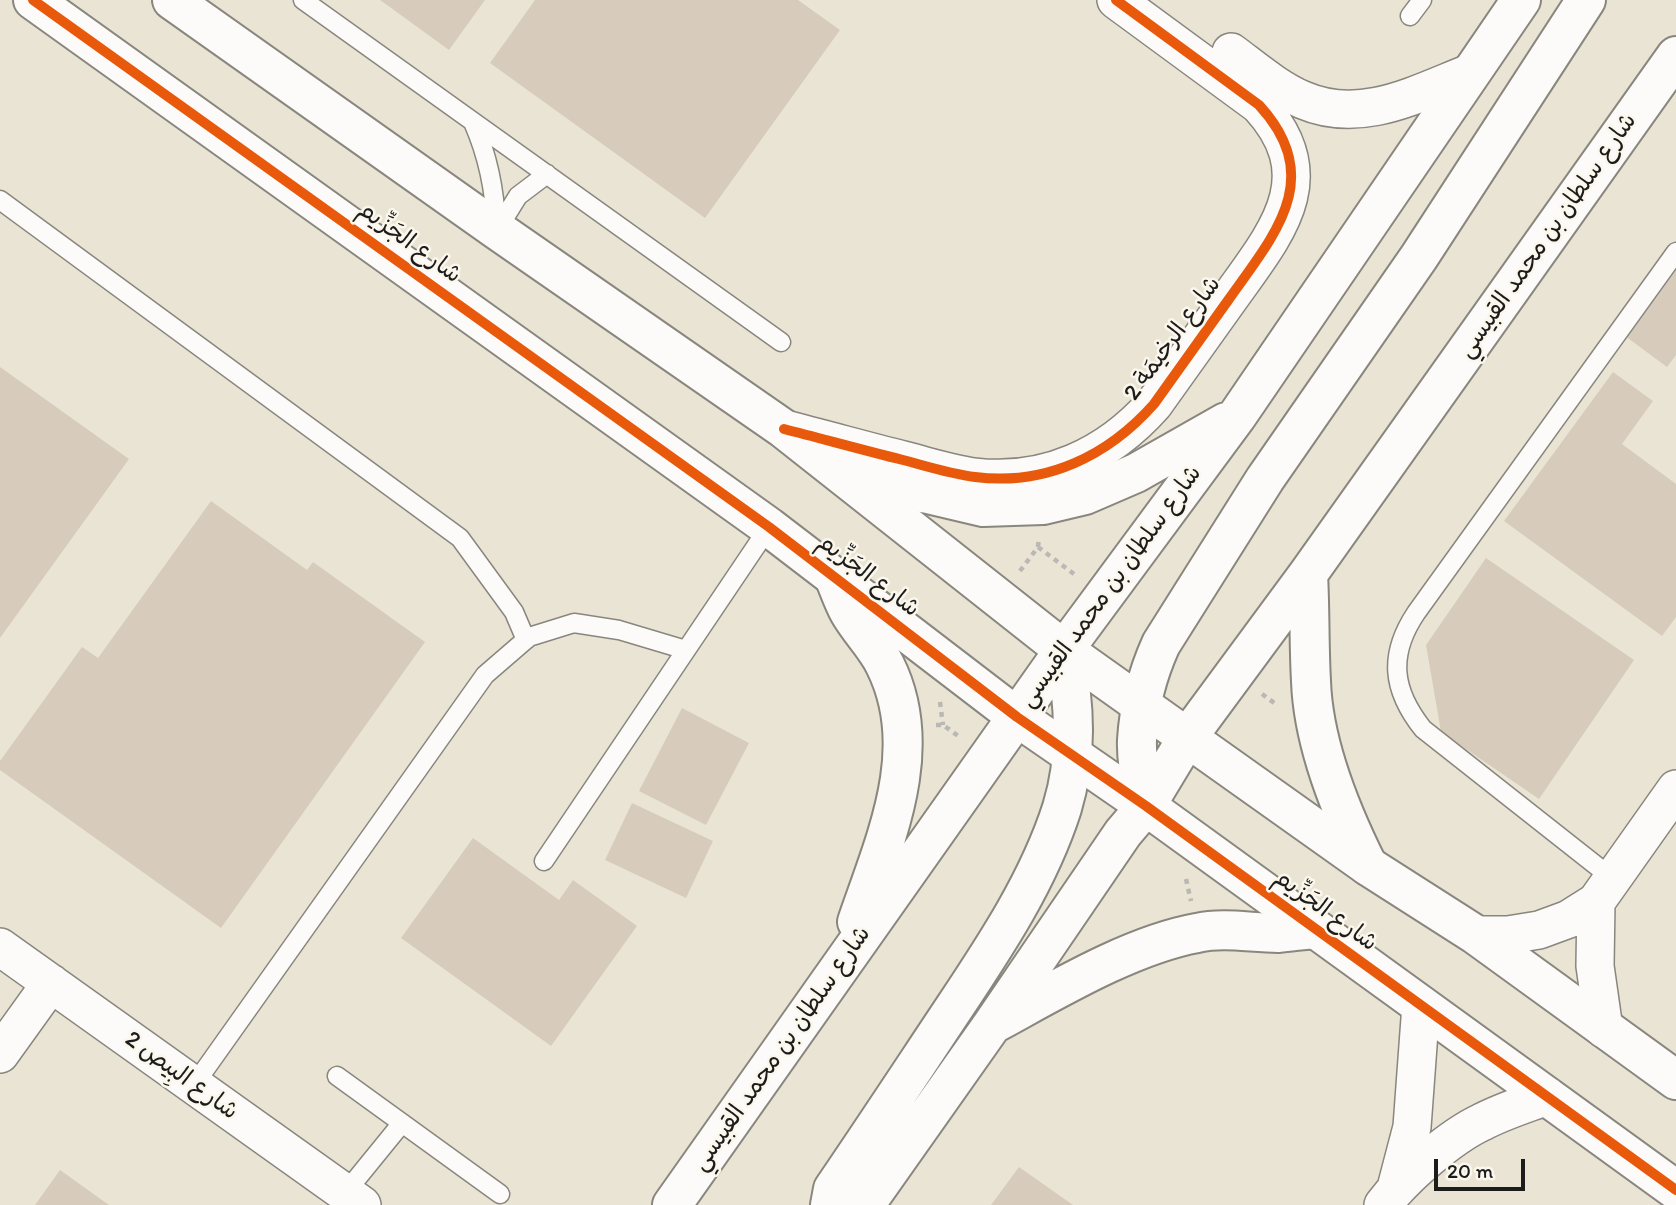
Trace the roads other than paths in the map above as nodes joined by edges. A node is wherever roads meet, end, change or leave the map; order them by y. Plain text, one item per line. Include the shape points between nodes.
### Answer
1 (33, 0) edge
2 (172, 0) edge
3 (303, 0) edge
4 (1116, 0) edge
5 (1158, 0) edge
6 (1422, 0) edge
7 (1521, 0) edge
8 (1586, 0) edge
9 (1410, 16) dead end
10 (1676, 56) edge
11 (1469, 73) junction
12 (472, 121) junction
13 (547, 174) junction
14 (0, 200) edge
15 (496, 230) junction
16 (1676, 252) edge
17 (781, 342) dead end
18 (1237, 416) junction
19 (784, 429) junction
20 (854, 483) junction
21 (769, 527) junction
22 (1308, 573) junction
23 (834, 578) junction
24 (526, 640) junction
25 (686, 650) junction
26 (1064, 650) junction
27 (1141, 705) junction
28 (1017, 717) junction
29 (1187, 738) junction
30 (1072, 756) junction
31 (1676, 789) edge
32 (1146, 806) junction
33 (544, 861) dead end
34 (1368, 866) junction
35 (1604, 890) junction
36 (1315, 929) junction
37 (1476, 935) junction
38 (0, 947) edge
39 (844, 961) junction
40 (51, 983) junction
41 (1421, 1005) junction
42 (992, 1025) junction
43 (1604, 1029) junction
44 (0, 1054) edge
45 (337, 1076) dead end
46 (1676, 1080) edge
47 (194, 1085) junction
48 (1548, 1096) junction
49 (402, 1123) junction
50 (1676, 1189) edge
51 (500, 1194) dead end
52 (1389, 1197) edge
53 (354, 1199) edge
54 (671, 1204) edge
55 (830, 1205) edge
56 (865, 1205) edge

1 - 21 main road, شارع الجَزِّيم
2 - 15 main road
3 - 12 lane
4 - 19 street, شارع الرخيمَة 2 via 1259,104 1281,134 1291,170 1291,189 1280,226 1154,404 1096,454 1024,478 961,474
5 - 11 street via 1284,90 1327,107 1370,109 1391,104
6 - 9 lane
7 - 11 main road, شارع سلطان بن محمد القبيسي
8 - 27 main road via 1419,257 1219,549 1161,644
10 - 22 main road, شارع سلطان بن محمد القبيسي
11 - 18 main road, شارع سلطان بن محمد القبيسي
12 - 13 lane
12 - 15 lane via 491,174
13 - 15 lane via 518,197
13 - 17 lane
14 - 24 lane via 460,538 514,612
15 - 19 main road
16 - 35 lane via 1416,613 1406,628 1397,663 1403,699 1423,729
18 - 20 main road via 1136,473 1085,495 1043,505 983,507
18 - 26 main road, شارع سلطان بن محمد القبيسي
19 - 20 main road
20 - 26 main road
21 - 23 main road, شارع الجَزِّيم
21 - 25 lane
22 - 29 main road, شارع سلطان بن محمد القبيسي
22 - 34 main road via 1311,683 1324,755 1347,823
23 - 28 main road, شارع الجَزِّيم
23 - 39 main road via 849,612 884,663 904,725 902,774 893,818
24 - 25 lane via 574,623 619,630
24 - 47 lane via 485,675
25 - 33 lane
26 - 27 main road
26 - 28 main road, شارع سلطان بن محمد القبيسي
26 - 30 main road via 1074,717
27 - 29 main road
27 - 32 main road via 1137,742
28 - 30 main road, شارع الجَزِّيم
28 - 39 main road, شارع سلطان بن محمد القبيسي
29 - 32 main road, شارع سلطان بن محمد القبيسي
29 - 34 main road
30 - 32 main road, شارع الجَزِّيم
30 - 55 main road via 1063,806 1035,875 996,944 833,1189
31 - 35 street
32 - 36 main road, شارع الجَزِّيم
32 - 42 main road, شارع سلطان بن محمد القبيسي
34 - 37 main road
35 - 37 street via 1569,919 1539,930 1508,936
35 - 43 street via 1595,966
36 - 41 main road, شارع الجَزِّيم
36 - 42 main road via 1198,932 1080,977
37 - 43 main road
38 - 40 street, شارع البِيص 2
39 - 54 main road, شارع سلطان بن محمد القبيسي
40 - 44 street
40 - 47 street, شارع البِيص 2
41 - 48 main road, شارع الجَزِّيم
41 - 52 street via 1412,1127
42 - 56 main road, شارع سلطان بن محمد القبيسي
43 - 46 main road
45 - 49 lane
47 - 53 street, شارع البِيص 2
48 - 50 main road, شارع الجَزِّيم
48 - 52 street via 1481,1122 1442,1149
49 - 51 lane
49 - 53 lane

